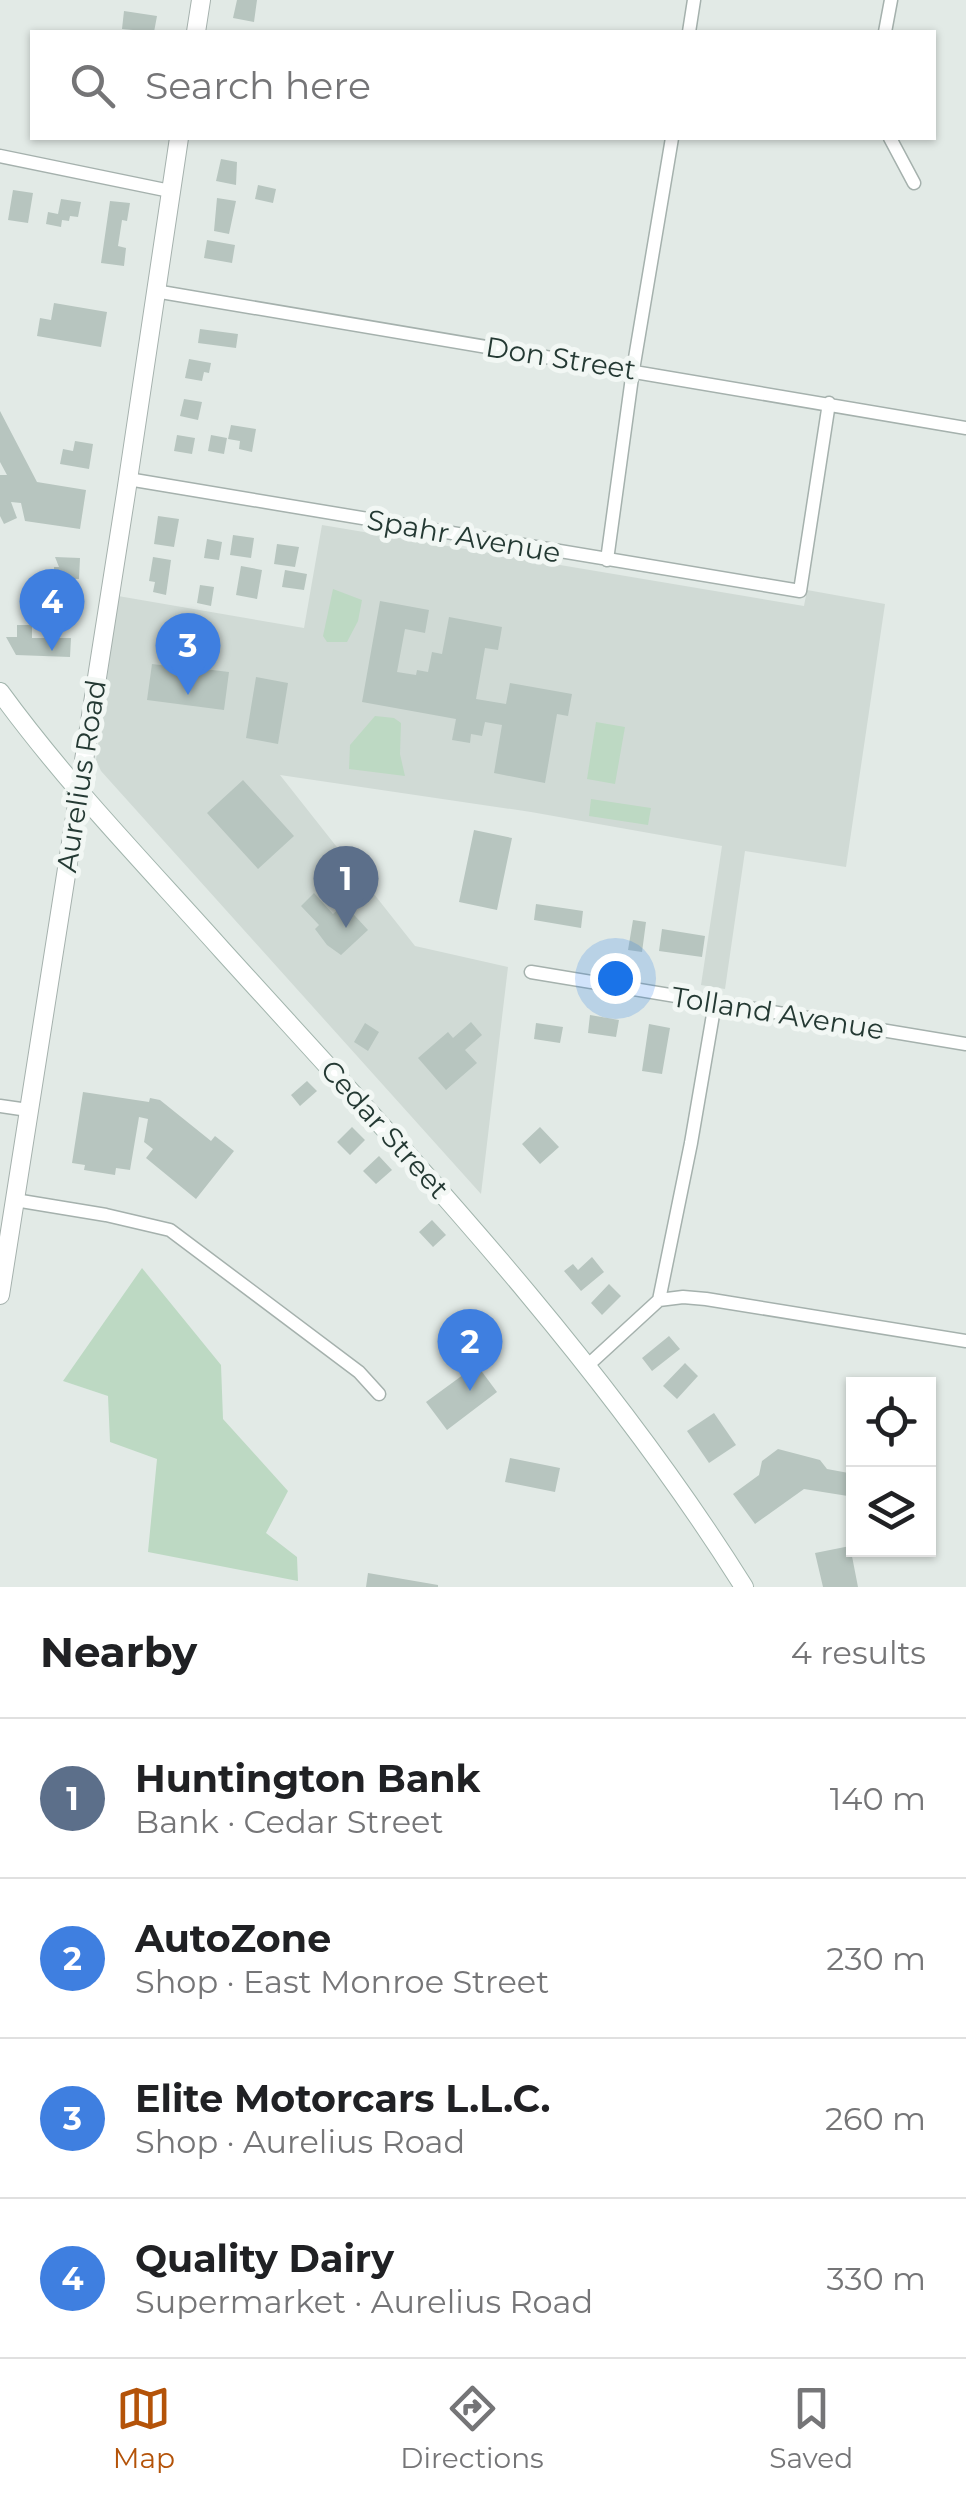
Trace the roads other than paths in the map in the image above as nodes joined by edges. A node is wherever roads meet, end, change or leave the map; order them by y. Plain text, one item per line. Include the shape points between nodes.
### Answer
1 (200, 0) edge
2 (694, 0) edge
3 (891, 0) edge
4 (196, 30) edge
5 (688, 30) edge
6 (886, 30) edge
7 (179, 140) edge
8 (672, 140) edge
9 (891, 140) edge
10 (0, 156) edge
11 (914, 183) dead end
12 (170, 190) junction
13 (155, 291) junction
14 (633, 370) junction
15 (829, 403) junction
16 (966, 428) edge
17 (128, 479) junction
18 (607, 560) junction
19 (0, 692) edge
20 (78, 792) junction
21 (531, 972) dead end
22 (715, 1003) junction
23 (966, 1044) edge
24 (0, 1106) edge
25 (28, 1110) junction
26 (15, 1200) junction
27 (0, 1295) edge
28 (659, 1300) junction
29 (966, 1342) edge
30 (586, 1368) junction
31 (379, 1394) dead end
32 (744, 1587) edge

1 - 4 street
2 - 5 street
3 - 6 street
7 - 12 street, Aurelius Road
8 - 14 street
9 - 11 street
10 - 12 street
12 - 13 street, Aurelius Road
13 - 14 street, Don Street
13 - 17 street, Aurelius Road
14 - 15 street, Don Street
14 - 18 street
15 - 16 street, Don Street
15 - 18 street, Spahr Avenue via 800,592
17 - 18 street, Spahr Avenue
17 - 20 street, Aurelius Road
19 - 20 street, Cedar Street
20 - 25 street, Aurelius Road
20 - 30 street, Cedar Street via 424,1169
21 - 22 street, Tolland Avenue
22 - 23 street, Tolland Avenue
22 - 28 street
24 - 25 street
25 - 26 street, Aurelius Road
26 - 27 street, Aurelius Road
26 - 31 street via 170,1230
28 - 29 street via 706,1299
28 - 30 street
30 - 32 street, Cedar Street

